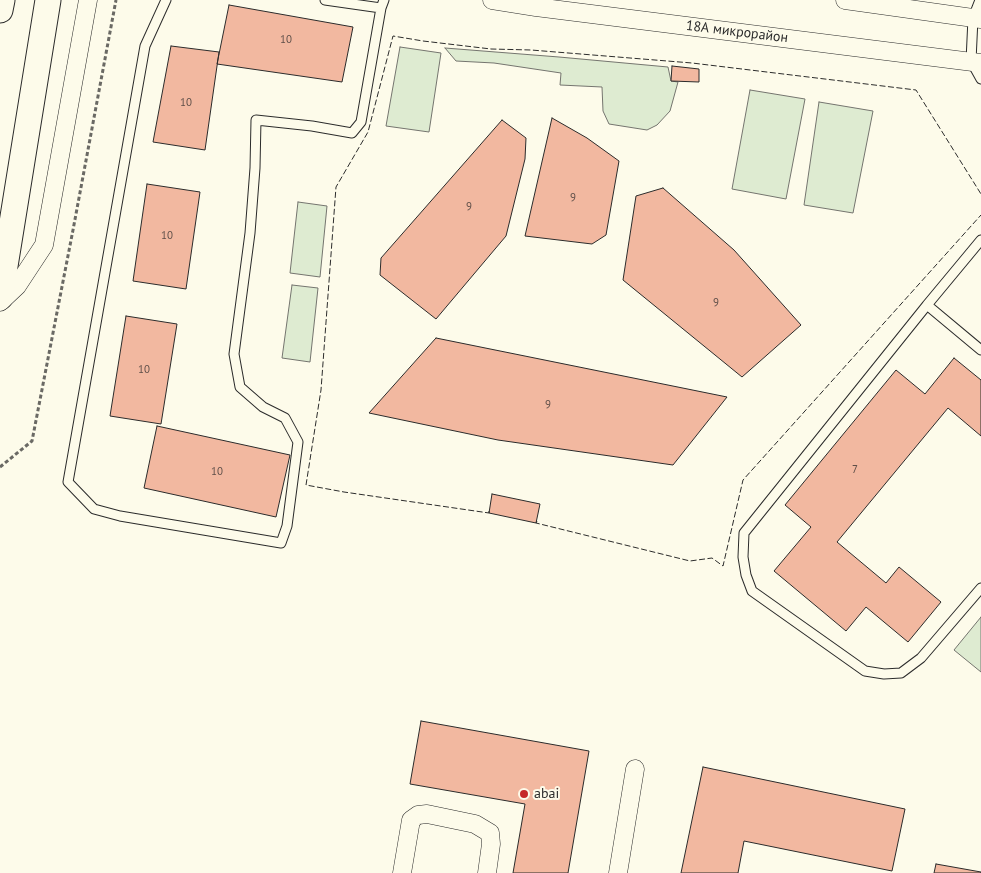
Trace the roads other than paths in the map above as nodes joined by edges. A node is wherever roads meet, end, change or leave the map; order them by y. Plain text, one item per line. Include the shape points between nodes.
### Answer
1 (2, 0) edge
2 (48, 0) edge
3 (88, 0) edge
4 (166, 0) edge
5 (325, 0) edge
6 (492, 0) edge
7 (845, 0) edge
8 (980, 0) edge
9 (383, 4) edge
10 (0, 10) edge
11 (977, 18) edge
12 (976, 62) edge
13 (981, 79) edge
14 (981, 240) edge
15 (0, 297) edge
16 (0, 302) edge
17 (927, 305) junction
18 (981, 350) edge
19 (981, 588) edge
20 (635, 769) dead end
21 (402, 873) edge
22 (487, 873) edge
23 (618, 873) edge

1 - 10 main road
2 - 15 main road
3 - 16 street via 44,245 17,286
4 - 9 lane via 145,46 68,482 94,510 281,543 287,526 298,442 285,418 263,407 240,387 234,354 250,233 256,120 352,133 361,122
5 - 9 lane
6 - 12 street, 18А микрорайон
7 - 11 street
8 - 11 lane
11 - 12 lane
12 - 13 lane
14 - 17 lane
17 - 18 lane
17 - 19 lane via 744,533 746,575 752,591 865,671 884,674 901,672 921,658
20 - 23 street
21 - 22 street via 412,820 427,814 475,824 490,833

